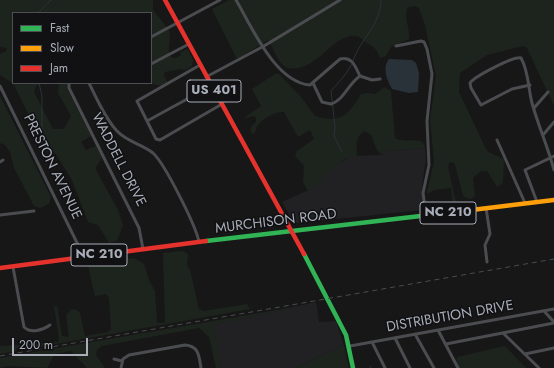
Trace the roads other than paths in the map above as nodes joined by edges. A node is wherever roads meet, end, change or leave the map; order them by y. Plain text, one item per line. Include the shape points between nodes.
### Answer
1 (165, 0) edge
2 (220, 0) edge
3 (236, 0) edge
4 (340, 0) edge
5 (178, 23) junction
6 (152, 36) edge
7 (188, 44) junction
8 (264, 46) junction
9 (396, 46) dead end
10 (152, 63) edge
11 (200, 65) junction
12 (360, 76) junction
13 (206, 77) junction
14 (380, 79) dead end
15 (313, 83) junction
16 (69, 84) edge
17 (90, 84) edge
18 (530, 85) junction
19 (0, 86) edge
20 (211, 86) junction
21 (548, 92) dead end
22 (222, 104) junction
23 (534, 108) junction
24 (146, 121) junction
25 (554, 122) edge
26 (543, 135) junction
27 (497, 140) dead end
28 (552, 157) edge
29 (554, 170) edge
30 (554, 200) edge
31 (537, 202) junction
32 (525, 203) junction
33 (486, 208) junction
34 (34, 211) dead end
35 (0, 215) edge
36 (426, 215) junction
37 (292, 232) junction
38 (199, 242) junction
39 (143, 249) junction
40 (84, 257) junction
41 (487, 262) dead end
42 (13, 266) junction
43 (0, 268) edge
44 (554, 309) edge
45 (544, 311) junction
46 (554, 323) edge
47 (50, 325) dead end
48 (438, 330) junction
49 (503, 333) junction
50 (415, 334) junction
51 (395, 338) junction
52 (372, 342) junction
53 (446, 344) junction
54 (350, 346) junction
55 (554, 348) edge
56 (525, 354) junction
57 (114, 359) dead end
58 (122, 361) junction
59 (121, 368) edge
60 (201, 368) edge
61 (353, 368) edge
62 (385, 368) edge
63 (410, 368) edge
64 (434, 368) edge
65 (458, 368) edge
66 (539, 368) edge

1 - 5 main road, US 401
2 - 5 street
3 - 8 street
4 - 8 street
5 - 6 street
5 - 7 main road, US 401
7 - 10 street
7 - 11 main road, US 401
8 - 13 street
8 - 15 street via 290,79 304,84
9 - 36 street via 424,42 432,74 427,120 429,165 423,194
11 - 13 main road, US 401
11 - 24 street via 139,99 137,104
12 - 14 street via 367,80
12 - 15 street via 353,62 349,58 344,58
12 - 15 street via 352,81 340,99 331,104 322,102
13 - 20 main road, US 401
16 - 39 street, WADDELL DRIVE via 139,228
17 - 38 street via 116,130 150,151 160,162 193,223
18 - 18 street via 522,60 518,57 470,83 481,105 512,89
18 - 23 street
19 - 40 street, PRESTON AVENUE
20 - 22 main road, US 401
20 - 24 street
21 - 23 street
22 - 24 street via 160,140 156,139
22 - 37 main road, US 401
23 - 26 street
25 - 26 street
26 - 28 street
27 - 32 street
28 - 29 street
28 - 31 street via 525,170
30 - 31 main road, MURCHISON ROAD / NC 210
31 - 32 main road, MURCHISON ROAD / NC 210
32 - 33 main road, MURCHISON ROAD / NC 210
33 - 36 main road, MURCHISON ROAD / NC 210
33 - 41 street via 490,234 485,245
34 - 35 street
36 - 37 main road, MURCHISON ROAD / NC 210
37 - 38 main road, MURCHISON ROAD / NC 210
37 - 54 main road, US 401 via 328,298
38 - 39 main road, MURCHISON ROAD / NC 210
39 - 40 main road, MURCHISON ROAD / NC 210
40 - 42 main road, MURCHISON ROAD / NC 210
42 - 43 main road, MURCHISON ROAD / NC 210
42 - 47 street via 24,327 31,331
44 - 45 street, DISTRIBUTION DRIVE
45 - 46 street
45 - 48 street, DISTRIBUTION DRIVE
46 - 49 street
48 - 50 street, DISTRIBUTION DRIVE
48 - 53 street
49 - 53 street
49 - 56 street
50 - 51 street, DISTRIBUTION DRIVE
50 - 64 street
51 - 52 street, DISTRIBUTION DRIVE
51 - 63 street
52 - 54 street, DISTRIBUTION DRIVE
52 - 62 street
53 - 65 street
54 - 61 main road, US 401
55 - 56 street
56 - 66 street
57 - 58 street
58 - 59 street
58 - 60 street via 131,354 188,345 197,350

